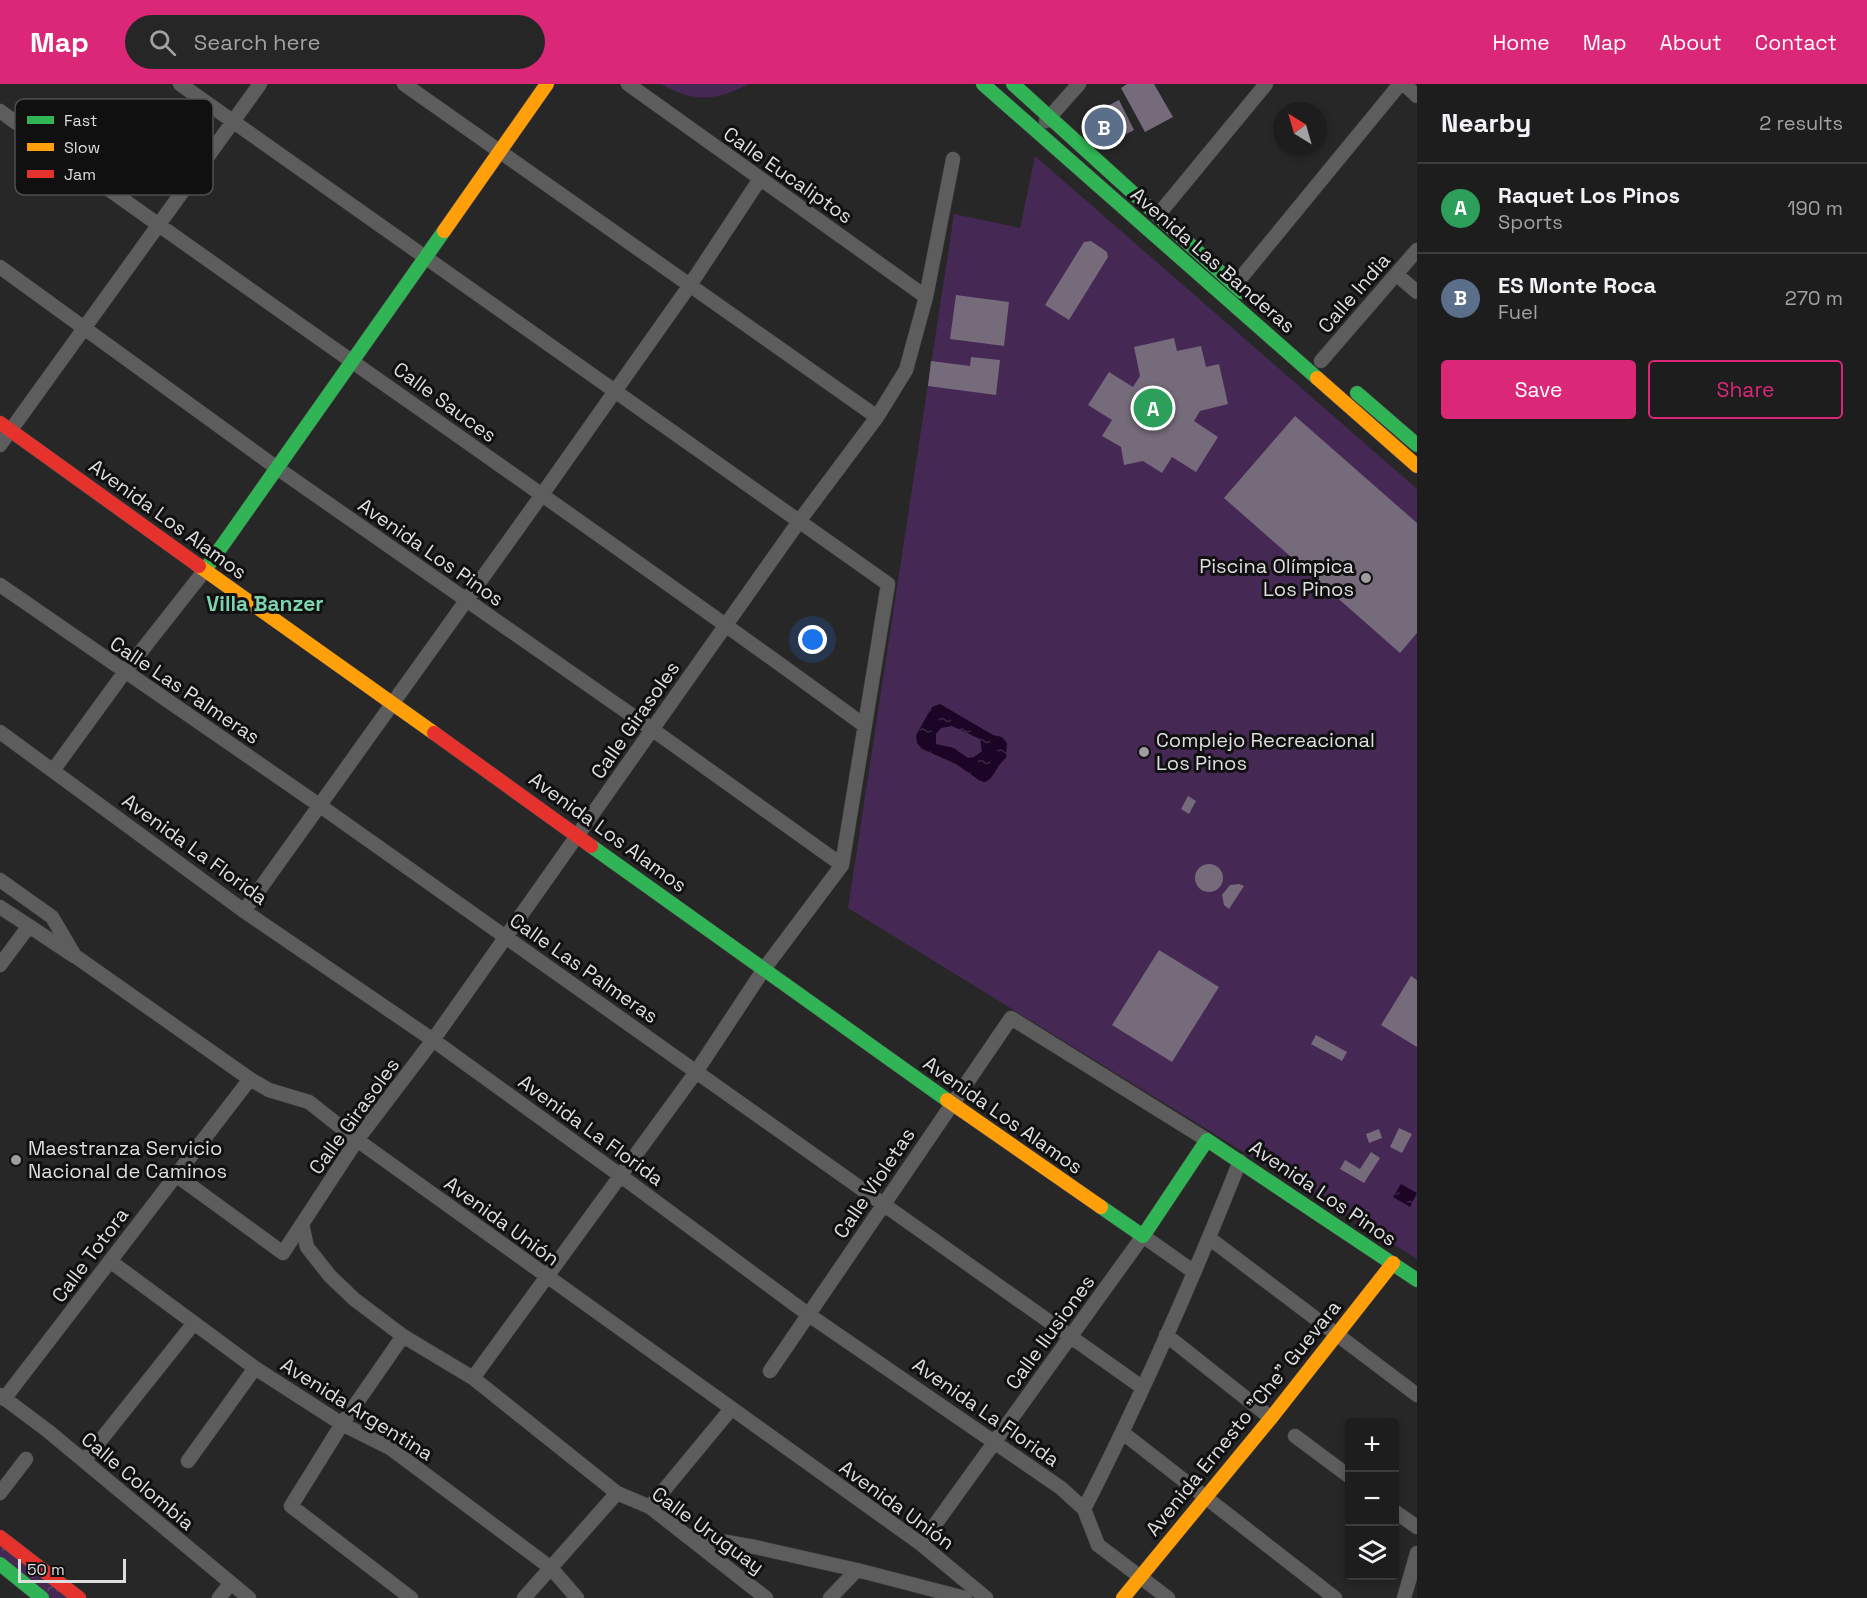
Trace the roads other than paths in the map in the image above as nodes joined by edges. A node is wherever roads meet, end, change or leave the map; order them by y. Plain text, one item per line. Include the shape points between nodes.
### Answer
1 (180, 84) edge
2 (260, 84) edge
3 (404, 84) edge
4 (547, 84) edge
5 (628, 84) edge
6 (983, 84) edge
7 (1013, 84) edge
8 (1079, 84) edge
9 (1266, 84) edge
10 (1402, 84) edge
11 (1417, 96) edge
12 (201, 99) edge
13 (213, 108) edge
14 (0, 111) edge
15 (1049, 118) junction
16 (15, 122) edge
17 (232, 122) junction
18 (1037, 131) junction
19 (213, 148) edge
20 (500, 151) junction
21 (953, 159) dead end
22 (760, 180) junction
23 (115, 195) edge
24 (179, 195) edge
25 (1158, 215) junction
26 (157, 226) junction
27 (1417, 250) edge
28 (426, 256) junction
29 (0, 267) edge
30 (1397, 275) junction
31 (690, 285) junction
32 (1235, 285) junction
33 (1417, 292) edge
34 (926, 297) junction
35 (1252, 300) dead end
36 (85, 326) junction
37 (353, 360) junction
38 (1321, 361) dead end
39 (1344, 381) dead end
40 (613, 390) junction
41 (877, 417) junction
42 (5, 427) edge
43 (0, 445) edge
44 (1417, 445) edge
45 (1417, 466) edge
46 (277, 468) junction
47 (541, 495) junction
48 (800, 520) junction
49 (205, 570) junction
50 (0, 585) edge
51 (466, 601) junction
52 (726, 624) junction
53 (124, 672) junction
54 (393, 702) junction
55 (865, 726) junction
56 (653, 730) junction
57 (0, 732) edge
58 (54, 769) junction
59 (319, 805) junction
60 (578, 835) junction
61 (842, 865) junction
62 (0, 880) edge
63 (0, 907) edge
64 (244, 910) junction
65 (29, 926) junction
66 (506, 937) junction
67 (71, 954) junction
68 (0, 965) edge
69 (764, 969) junction
70 (434, 1040) junction
71 (696, 1072) junction
72 (250, 1078) junction
73 (952, 1104) junction
74 (357, 1140) junction
75 (1207, 1140) junction
76 (1240, 1161) junction
77 (176, 1175) junction
78 (621, 1176) junction
79 (883, 1204) junction
80 (302, 1224) junction
81 (1143, 1236) junction
82 (1209, 1238) junction
83 (110, 1261) junction
84 (1393, 1263) junction
85 (1194, 1272) junction
86 (546, 1277) junction
87 (1417, 1280) edge
88 (809, 1315) junction
89 (194, 1323) junction
90 (1338, 1334) junction
91 (402, 1335) junction
92 (1166, 1335) junction
93 (1072, 1338) junction
94 (255, 1368) junction
95 (770, 1371) dead end
96 (473, 1378) junction
97 (1143, 1388) junction
98 (1417, 1395) edge
99 (2, 1397) edge
100 (730, 1408) junction
101 (1271, 1418) junction
102 (342, 1424) junction
103 (1123, 1433) junction
104 (1294, 1436) dead end
105 (995, 1442) junction
106 (26, 1459) dead end
107 (84, 1461) junction
108 (188, 1461) dead end
109 (1345, 1473) edge
110 (0, 1493) edge
111 (617, 1493) junction
112 (1205, 1496) junction
113 (650, 1507) junction
114 (1084, 1509) junction
115 (1399, 1513) edge
116 (1417, 1527) edge
117 (690, 1536) junction
118 (0, 1537) edge
119 (921, 1544) junction
120 (1417, 1558) edge
121 (0, 1564) edge
122 (551, 1568) junction
123 (857, 1570) junction
124 (1140, 1576) junction
125 (230, 1584) junction
126 (42, 1598) edge
127 (79, 1598) edge
128 (219, 1598) edge
129 (249, 1598) edge
130 (411, 1598) edge
131 (524, 1598) edge
132 (577, 1598) edge
133 (766, 1598) edge
134 (830, 1598) edge
135 (965, 1598) edge
136 (986, 1598) edge
137 (1123, 1598) edge
138 (1168, 1598) edge
139 (1335, 1598) edge
140 (1404, 1598) edge

1 - 12 street
2 - 17 street
3 - 20 street
4 - 20 street
5 - 22 street, Calle Eucaliptos
6 - 18 street, Avenida Las Banderas
7 - 15 street, Avenida Las Banderas
8 - 15 street
9 - 25 street
10 - 11 street
10 - 32 street
13 - 17 street
14 - 16 street, Calle Sauces
15 - 18 street
15 - 25 street, Avenida Las Banderas
17 - 19 street
17 - 28 street
18 - 45 street, Avenida Las Banderas
20 - 28 street
20 - 31 street
21 - 34 street, Calle Girasoles
22 - 31 street
22 - 34 street, Calle Eucaliptos
23 - 26 street, Calle Sauces
24 - 26 street
25 - 32 street, Avenida Las Banderas
26 - 36 street
26 - 37 street, Calle Sauces
27 - 30 street, Calle India
28 - 37 street
28 - 40 street
29 - 36 street, Avenida Los Pinos
30 - 33 street
30 - 38 street, Calle India
31 - 40 street
31 - 41 street
32 - 35 street, Avenida Las Banderas
34 - 41 street, Calle Girasoles via 906,370
36 - 42 street
36 - 46 street, Avenida Los Pinos
37 - 46 street
37 - 47 street, Calle Sauces
39 - 44 street
40 - 47 street
40 - 48 street
41 - 48 street, Calle Girasoles
42 - 43 street
42 - 49 street, Avenida Los Alamos
46 - 49 street
46 - 51 street, Avenida Los Pinos
47 - 51 street
47 - 52 street, Calle Sauces
48 - 52 street, Calle Girasoles
48 - 55 street via 888,584
49 - 53 street
49 - 54 street, Avenida Los Alamos
50 - 53 street, Calle Las Palmeras
51 - 54 street
51 - 56 street, Avenida Los Pinos
52 - 55 street, Calle Sauces
52 - 56 street, Calle Girasoles
53 - 58 street
53 - 59 street, Calle Las Palmeras
54 - 59 street
54 - 60 street, Avenida Los Alamos
55 - 61 street
56 - 60 street, Calle Girasoles
56 - 61 street, Avenida Los Pinos
57 - 58 street, Avenida La Florida
58 - 64 street, Avenida La Florida
59 - 64 street
59 - 66 street, Calle Las Palmeras
60 - 66 street, Calle Girasoles
60 - 69 street, Avenida Los Alamos
61 - 69 street
62 - 67 street, Avenida Unión via 52,917
63 - 65 street
64 - 70 street, Avenida La Florida
65 - 67 street
65 - 68 street
66 - 70 street, Calle Girasoles
66 - 71 street, Calle Las Palmeras
67 - 72 street, Avenida Unión
69 - 71 street
69 - 73 street, Avenida Los Alamos
70 - 74 street, Calle Girasoles
70 - 78 street, Avenida La Florida
71 - 78 street
71 - 79 street, Calle Las Palmeras
72 - 74 street, Avenida Unión via 269,1090 309,1102
72 - 77 street, Calle Totora
73 - 75 street, Calle Violetas via 1011,1018
73 - 79 street, Calle Violetas
73 - 81 street, Avenida Los Alamos
74 - 80 street, Calle Girasoles
74 - 86 street, Avenida Unión
75 - 76 street, Avenida Los Pinos
75 - 81 street, Calle Ilusiones
76 - 82 street
76 - 84 street, Avenida Los Pinos
77 - 80 street, Calle Girasoles via 283,1254
77 - 83 street, Calle Totora
78 - 86 street
78 - 88 street, Avenida La Florida
79 - 88 street, Calle Violetas
79 - 93 street, Calle Las Palmeras
80 - 91 street, Calle Uruguay via 308,1247 330,1276
81 - 85 street, Avenida Los Alamos
81 - 93 street, Calle Ilusiones
82 - 85 street
82 - 90 street
83 - 89 street, Avenida Argentina
83 - 99 street, Calle Totora
84 - 87 street, Avenida Los Pinos
84 - 90 street, Avenida Ernesto "Che" Guevara
85 - 92 street
86 - 96 street
86 - 100 street, Avenida Unión
88 - 95 street, Calle Violetas
88 - 105 street, Avenida La Florida
89 - 94 street, Avenida Argentina
89 - 107 street
90 - 98 street
90 - 101 street, Avenida Ernesto "Che" Guevara
91 - 96 street, Calle Uruguay
91 - 102 street
92 - 97 street
92 - 101 street
93 - 97 street, Calle Las Palmeras
93 - 105 street, Calle Ilusiones
94 - 102 street, Avenida Argentina
94 - 108 street
96 - 111 street, Calle Uruguay
97 - 103 street
99 - 107 street, Calle Colombia
100 - 113 street
100 - 119 street, Avenida Unión
101 - 112 street, Avenida Ernesto "Che" Guevara
102 - 122 street, Avenida Argentina via 390,1448
102 - 130 street via 291,1506
103 - 112 street
103 - 114 street
104 - 109 street
105 - 114 street, Avenida La Florida
105 - 119 street, Calle Ilusiones
106 - 110 street
107 - 125 street, Calle Colombia
111 - 113 street, Calle Uruguay
111 - 122 street
112 - 124 street, Avenida Ernesto "Che" Guevara
112 - 139 street
113 - 117 street, Calle Uruguay
114 - 124 street, Avenida La Florida via 1098,1545
115 - 116 street
117 - 123 street
117 - 133 street, Calle Uruguay
118 - 127 street
119 - 136 street, Avenida Unión
120 - 140 street
121 - 126 street
122 - 131 street
122 - 132 street, Avenida Argentina
123 - 134 street
123 - 135 street
124 - 137 street, Avenida Ernesto "Che" Guevara
124 - 138 street, Avenida La Florida
125 - 128 street
125 - 129 street, Calle Colombia

